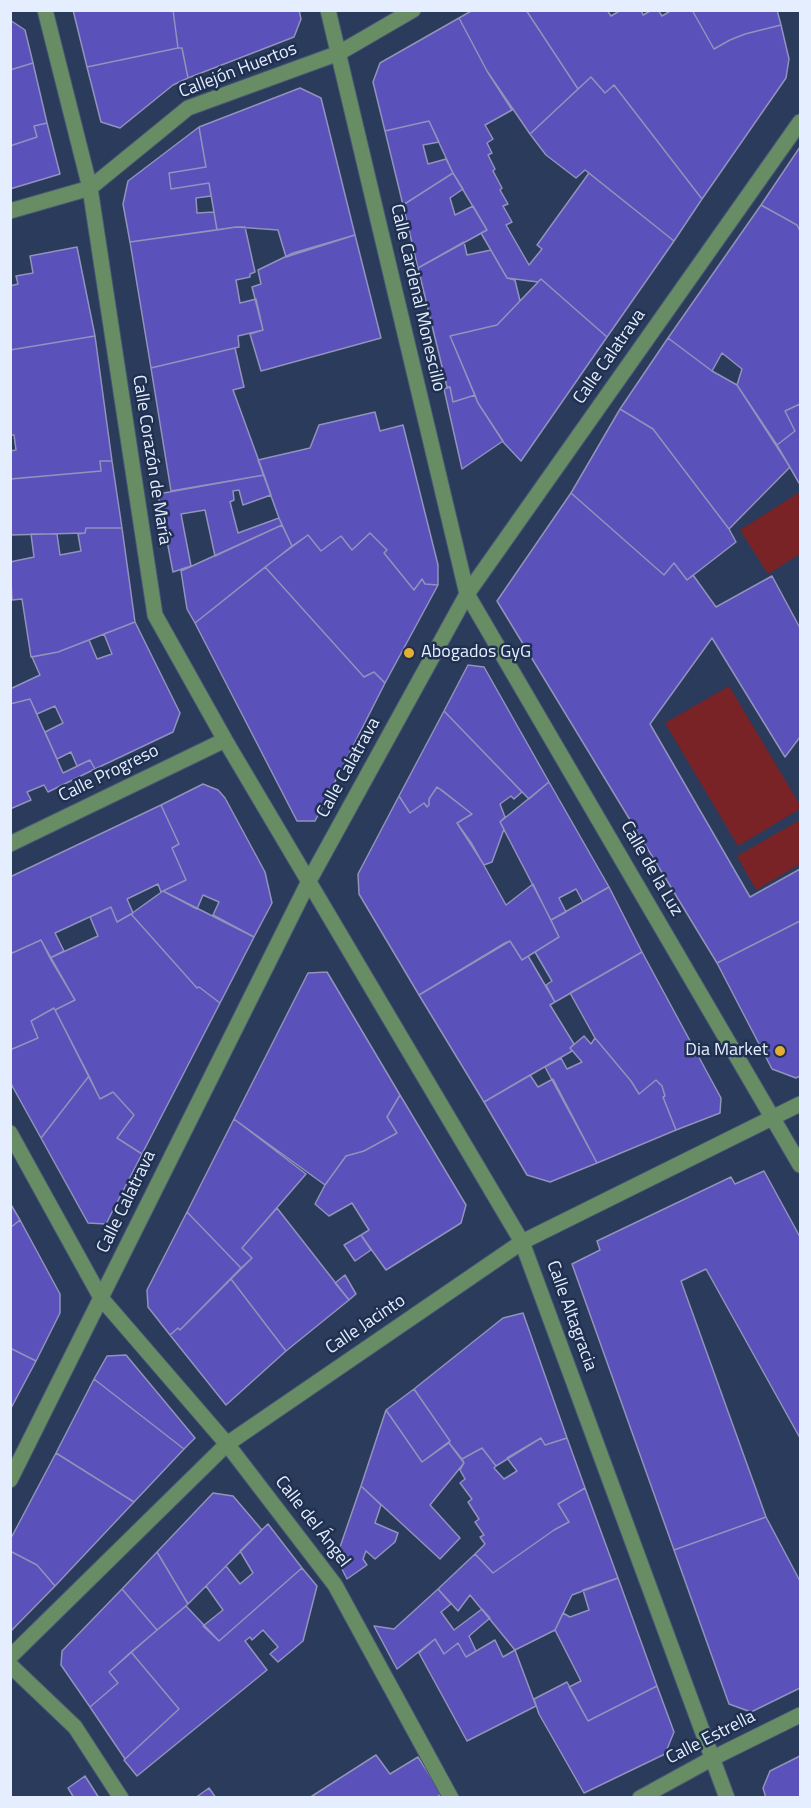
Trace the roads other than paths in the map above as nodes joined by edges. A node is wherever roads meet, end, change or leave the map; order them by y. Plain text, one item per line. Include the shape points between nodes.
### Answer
1 (45, 10) edge
2 (328, 10) edge
3 (413, 10) edge
4 (339, 53) junction
5 (801, 122) edge
6 (90, 188) junction
7 (10, 211) edge
8 (467, 594) junction
9 (225, 740) junction
10 (10, 844) edge
11 (309, 881) junction
12 (801, 1104) edge
13 (774, 1118) junction
14 (10, 1133) edge
15 (801, 1166) edge
16 (522, 1242) junction
17 (101, 1298) junction
18 (227, 1444) junction
19 (10, 1480) edge
20 (10, 1657) edge
21 (10, 1665) edge
22 (801, 1715) edge
23 (713, 1758) junction
24 (121, 1797) edge
25 (451, 1797) edge
26 (640, 1797) edge
27 (727, 1797) edge

1 - 6 street, Calle Corazón de María
2 - 4 street, Calle Cardenal Monescillo
3 - 4 street, Callejón Huertos
4 - 6 street, Callejón Huertos via 188,108
4 - 8 street, Calle Cardenal Monescillo
5 - 8 street, Calle Calatrava
6 - 7 street
6 - 9 street, Calle Corazón de María via 156,615
8 - 11 street, Calle Calatrava
8 - 13 street, Calle de la Luz
9 - 10 street, Calle Progreso
9 - 11 street, Calle Corazón de María
11 - 16 street, Calle Altagracia
11 - 17 street, Calle Calatrava
12 - 13 street, Calle Jacinto
13 - 15 street, Calle de la Luz
13 - 16 street, Calle Jacinto
14 - 17 street, Calle del Ángel
16 - 18 street, Calle Jacinto
16 - 23 street, Calle Altagracia
17 - 18 street, Calle del Ángel
17 - 19 street, Calle Calatrava
18 - 20 street, Calle Jacinto
18 - 25 street, Calle del Ángel via 335,1584
21 - 24 street via 75,1726
22 - 23 street, Calle Estrella
23 - 26 street, Calle Estrella
23 - 27 street, Calle Altagracia

